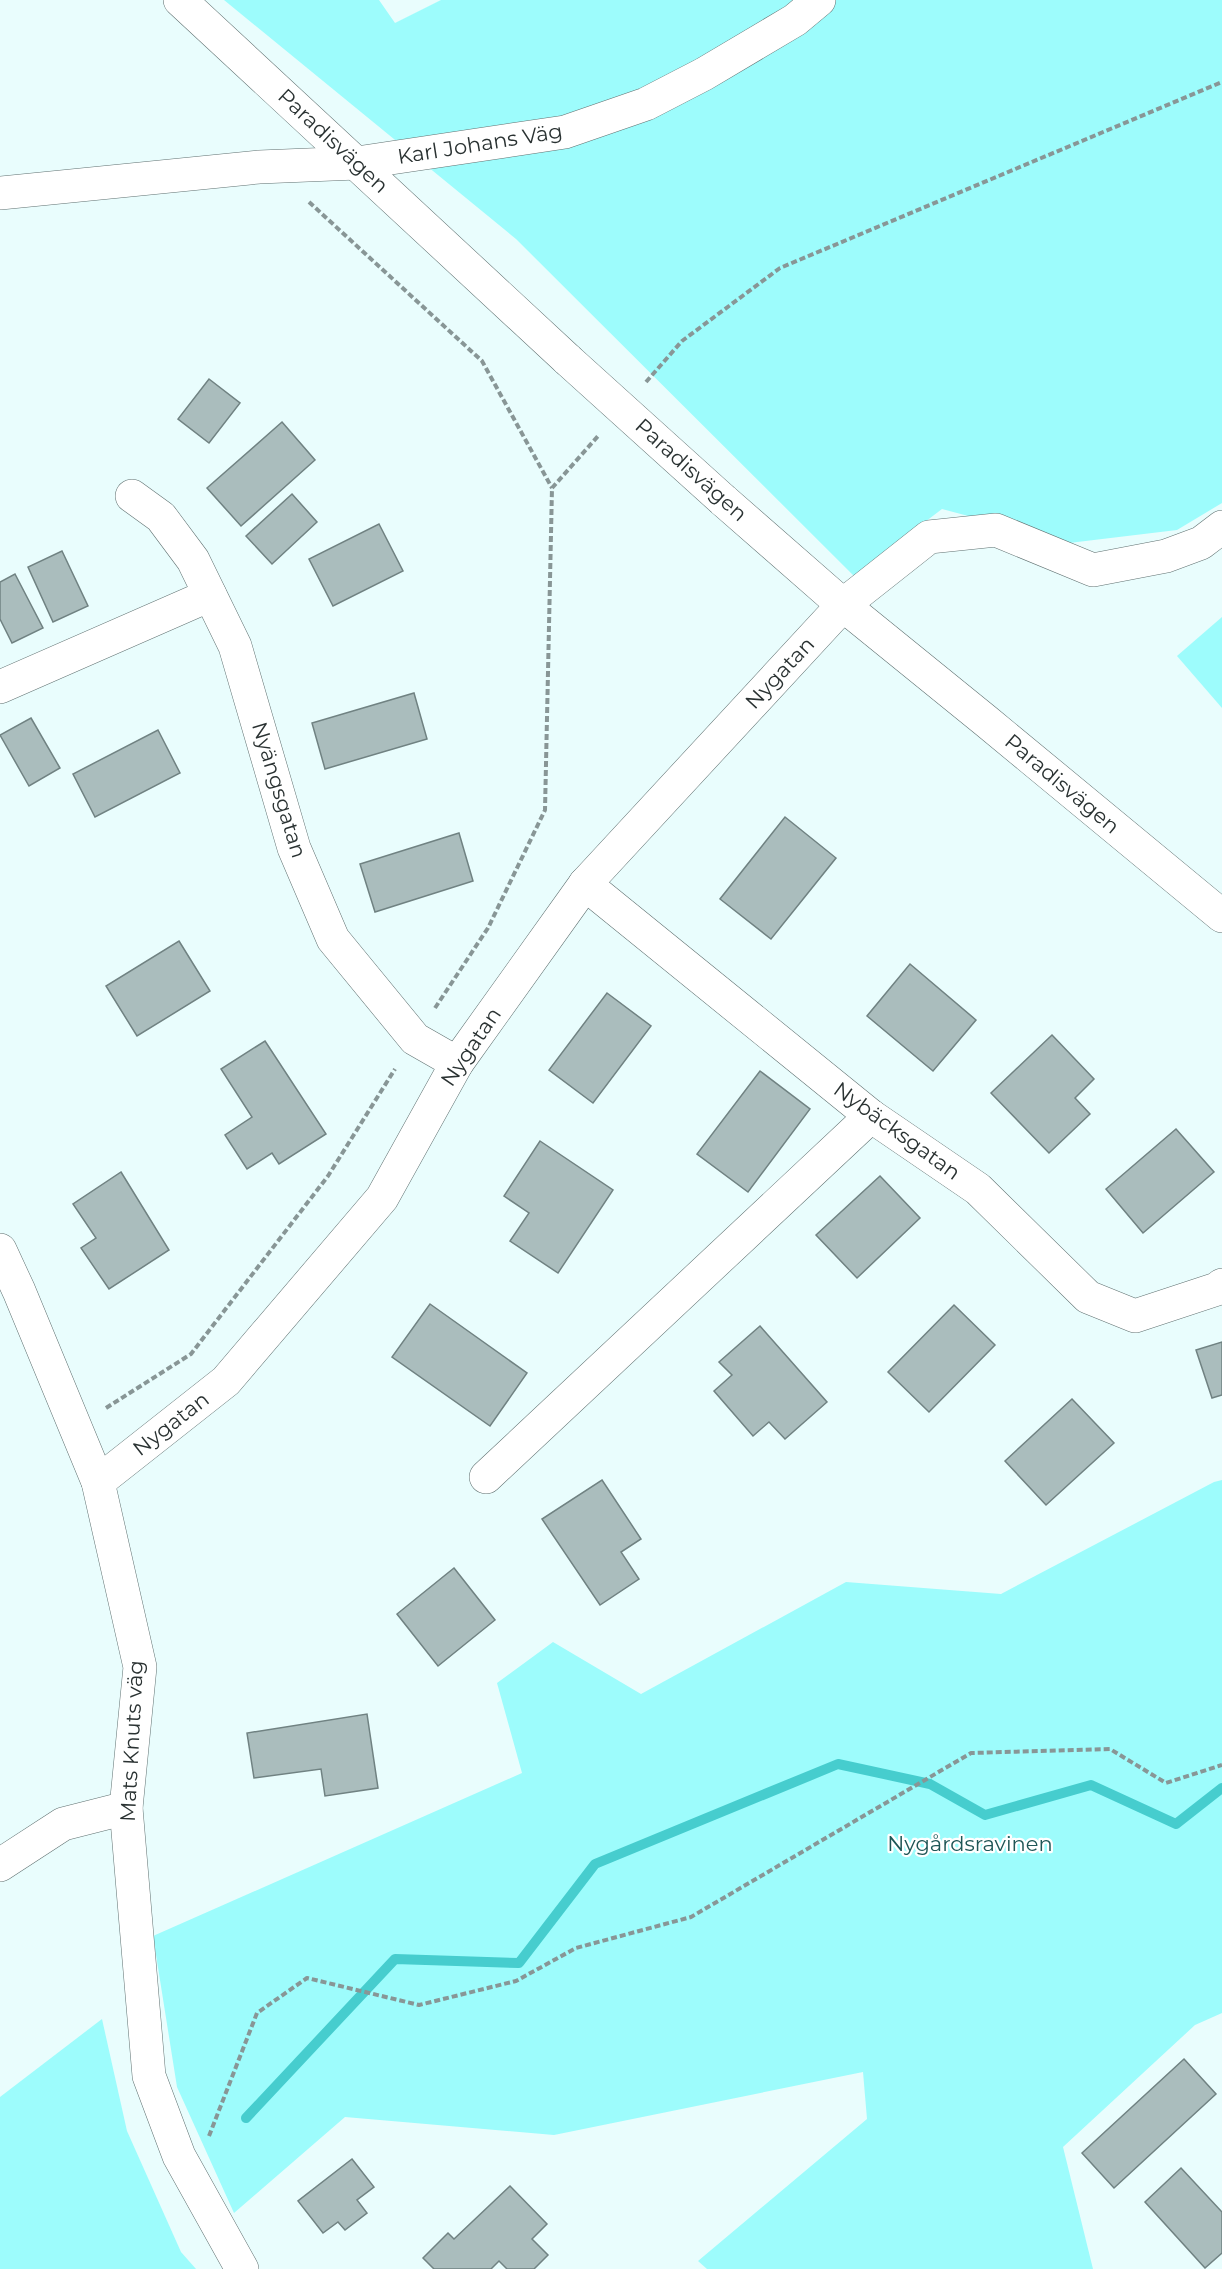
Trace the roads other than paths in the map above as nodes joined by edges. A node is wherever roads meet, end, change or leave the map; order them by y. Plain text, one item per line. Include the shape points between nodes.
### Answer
1 (180, 0) edge
2 (819, 0) edge
3 (357, 163) junction
4 (0, 193) edge
5 (132, 496) dead end
6 (1222, 527) edge
7 (210, 595) junction
8 (843, 605) junction
9 (0, 687) edge
10 (585, 884) junction
11 (1222, 916) edge
12 (457, 1063) junction
13 (871, 1116) junction
14 (0, 1250) edge
15 (1222, 1285) edge
16 (486, 1477) dead end
17 (98, 1482) junction
18 (126, 1808) junction
19 (0, 1865) edge
20 (242, 2269) edge

1 - 3 street, Paradisvägen
2 - 3 street, Karl Johans Väg via 795,20 646,104 565,132
3 - 4 street, Karl Johans Väg via 259,167
3 - 8 street, Paradisvägen, bridge via 568,360
5 - 7 street, Nyängsgatan via 161,517 193,560
6 - 8 street, Nygatan via 1201,543 1166,556 1093,570 996,530 929,537
7 - 9 street
7 - 12 street, Nyängsgatan via 235,646 294,848 333,939 415,1039
8 - 10 street, Nygatan
8 - 11 street, Paradisvägen
10 - 12 street, Nygatan
10 - 13 street, Nybäcksgatan
12 - 17 street, Nygatan via 382,1197 226,1381
13 - 15 street, Nybäcksgatan via 978,1189 1088,1297 1135,1316
13 - 16 street
14 - 17 street, Mats Knuts väg
17 - 18 street, Mats Knuts väg via 140,1666
18 - 19 street via 63,1824
18 - 20 street, Mats Knuts väg via 149,2076 179,2156

